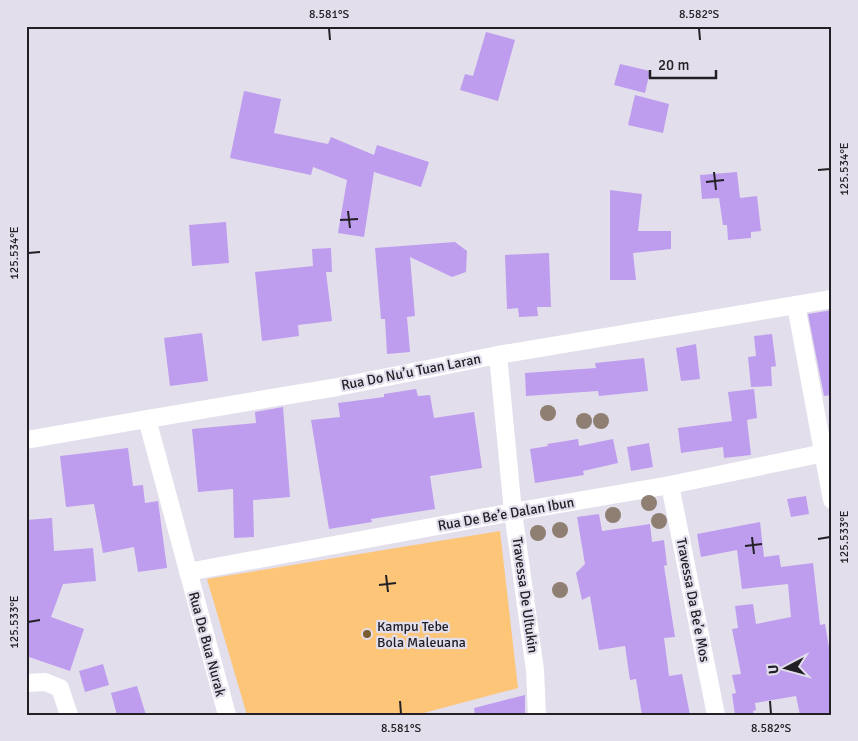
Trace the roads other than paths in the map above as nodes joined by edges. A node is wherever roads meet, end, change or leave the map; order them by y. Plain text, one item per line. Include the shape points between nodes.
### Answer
1 (832, 298) edge
2 (796, 305) junction
3 (498, 355) junction
4 (147, 419) junction
5 (26, 440) edge
6 (824, 453) junction
7 (670, 485) junction
8 (832, 500) edge
9 (513, 512) junction
10 (188, 572) junction
11 (26, 682) edge
12 (69, 715) edge
13 (227, 715) edge
14 (537, 715) edge
15 (716, 715) edge

1 - 2 street, Rua Do Nu’u Tuan Laran
2 - 3 street, Rua Do Nu’u Tuan Laran
2 - 6 street
3 - 4 street, Rua Do Nu’u Tuan Laran
3 - 9 street, Travessa De Ultukin
4 - 5 street, Rua Do Nu’u Tuan Laran
4 - 10 street
6 - 7 street, Rua De Be’e Dalan Ibun
6 - 8 street
7 - 9 street, Rua De Be’e Dalan Ibun
7 - 15 street, Travessa Da Be’e Mos
9 - 10 street, Rua De Be’e Dalan Ibun
9 - 14 street, Travessa De Ultukin via 535,670
10 - 13 street, Rua De Bua Nurak
11 - 12 street via 45,682 60,688

